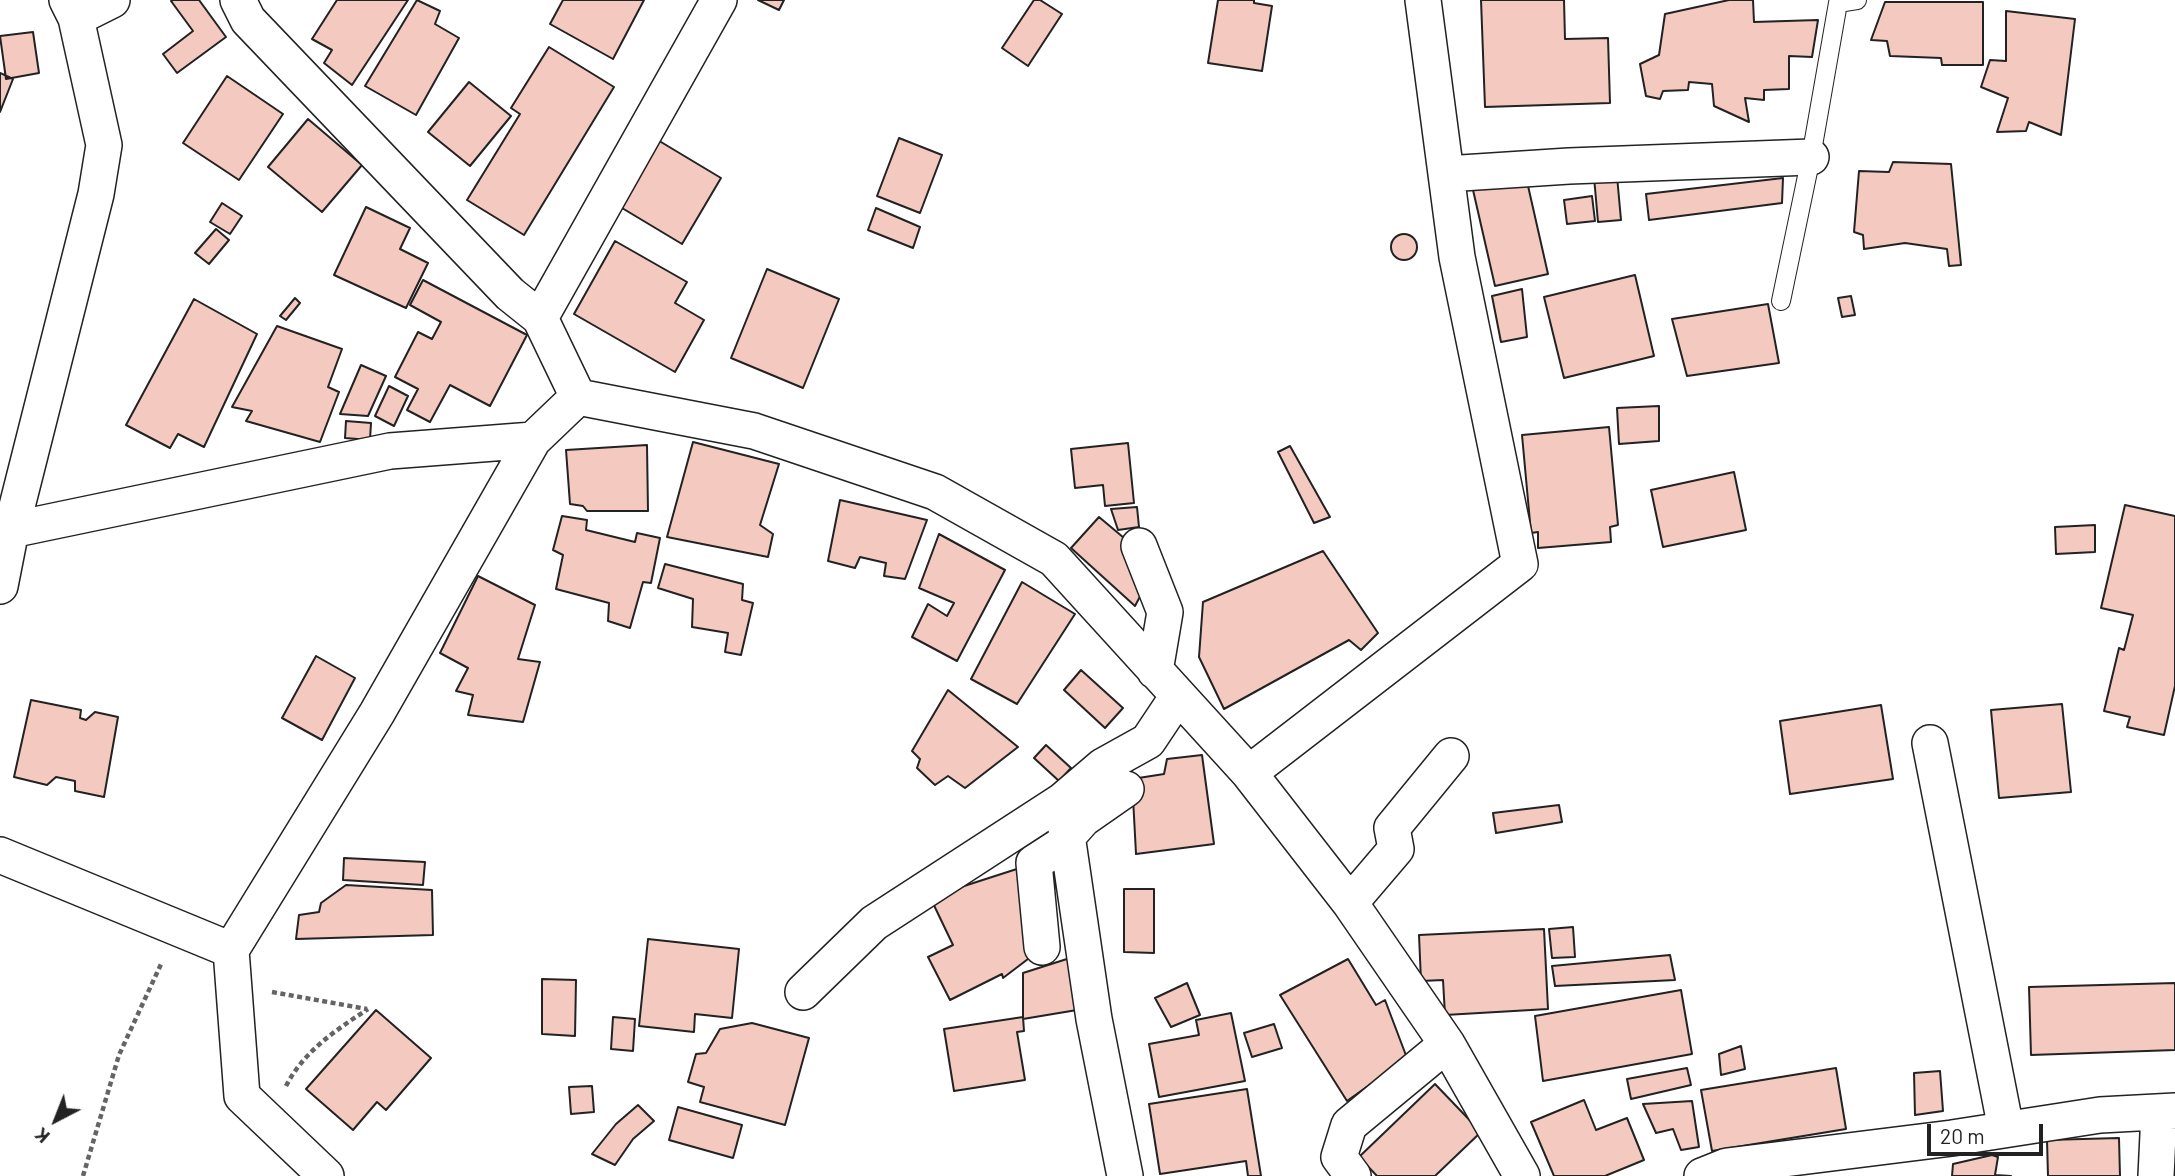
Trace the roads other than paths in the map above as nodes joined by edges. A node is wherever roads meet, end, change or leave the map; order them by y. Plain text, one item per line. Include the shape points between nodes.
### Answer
1 (112, 0) edge
2 (238, 0) edge
3 (719, 0) edge
4 (1423, 0) edge
5 (1857, 0) edge
6 (71, 9) edge
7 (1811, 158) junction
8 (1446, 174) junction
9 (1781, 301) dead end
10 (540, 318) junction
11 (578, 397) junction
12 (533, 440) junction
13 (5, 532) edge
14 (1139, 546) dead end
15 (0, 586) edge
16 (1167, 683) junction
17 (1930, 743) dead end
18 (1451, 756) dead end
19 (1249, 773) junction
20 (1126, 789) dead end
21 (1062, 801) junction
22 (1067, 839) junction
23 (0, 855) edge
24 (1350, 903) junction
25 (1042, 947) dead end
26 (232, 966) junction
27 (803, 992) dead end
28 (1447, 1044) junction
29 (2167, 1112) edge
30 (2006, 1129) junction
31 (326, 1176) edge
32 (1125, 1176) edge
33 (1353, 1176) edge
34 (1522, 1176) edge
35 (1702, 1176) edge
36 (2156, 1176) edge

1 - 6 street
2 - 10 street via 248,20 510,294
3 - 10 street
4 - 8 street
5 - 7 lane via 1838,3
6 - 13 street via 104,145 96,194
7 - 8 street
7 - 9 lane
8 - 19 street via 1457,257 1520,564
10 - 11 street
11 - 12 street
11 - 16 street via 754,431 935,492 1054,559
12 - 13 street via 390,451
12 - 26 street
13 - 15 street
14 - 16 street via 1165,612
16 - 19 street
16 - 21 street via 1148,741 1103,765
17 - 30 street
18 - 24 street via 1392,828 1396,849
19 - 24 street
20 - 22 street via 1083,819
21 - 22 street
21 - 27 street via 874,923
22 - 25 street via 1034,863
22 - 32 street via 1094,1019
23 - 26 street via 179,930
24 - 28 street
26 - 31 street via 242,1096
28 - 33 street via 1349,1125 1339,1157
28 - 34 street
29 - 30 street via 2100,1115
29 - 36 street
30 - 35 street via 1727,1166

